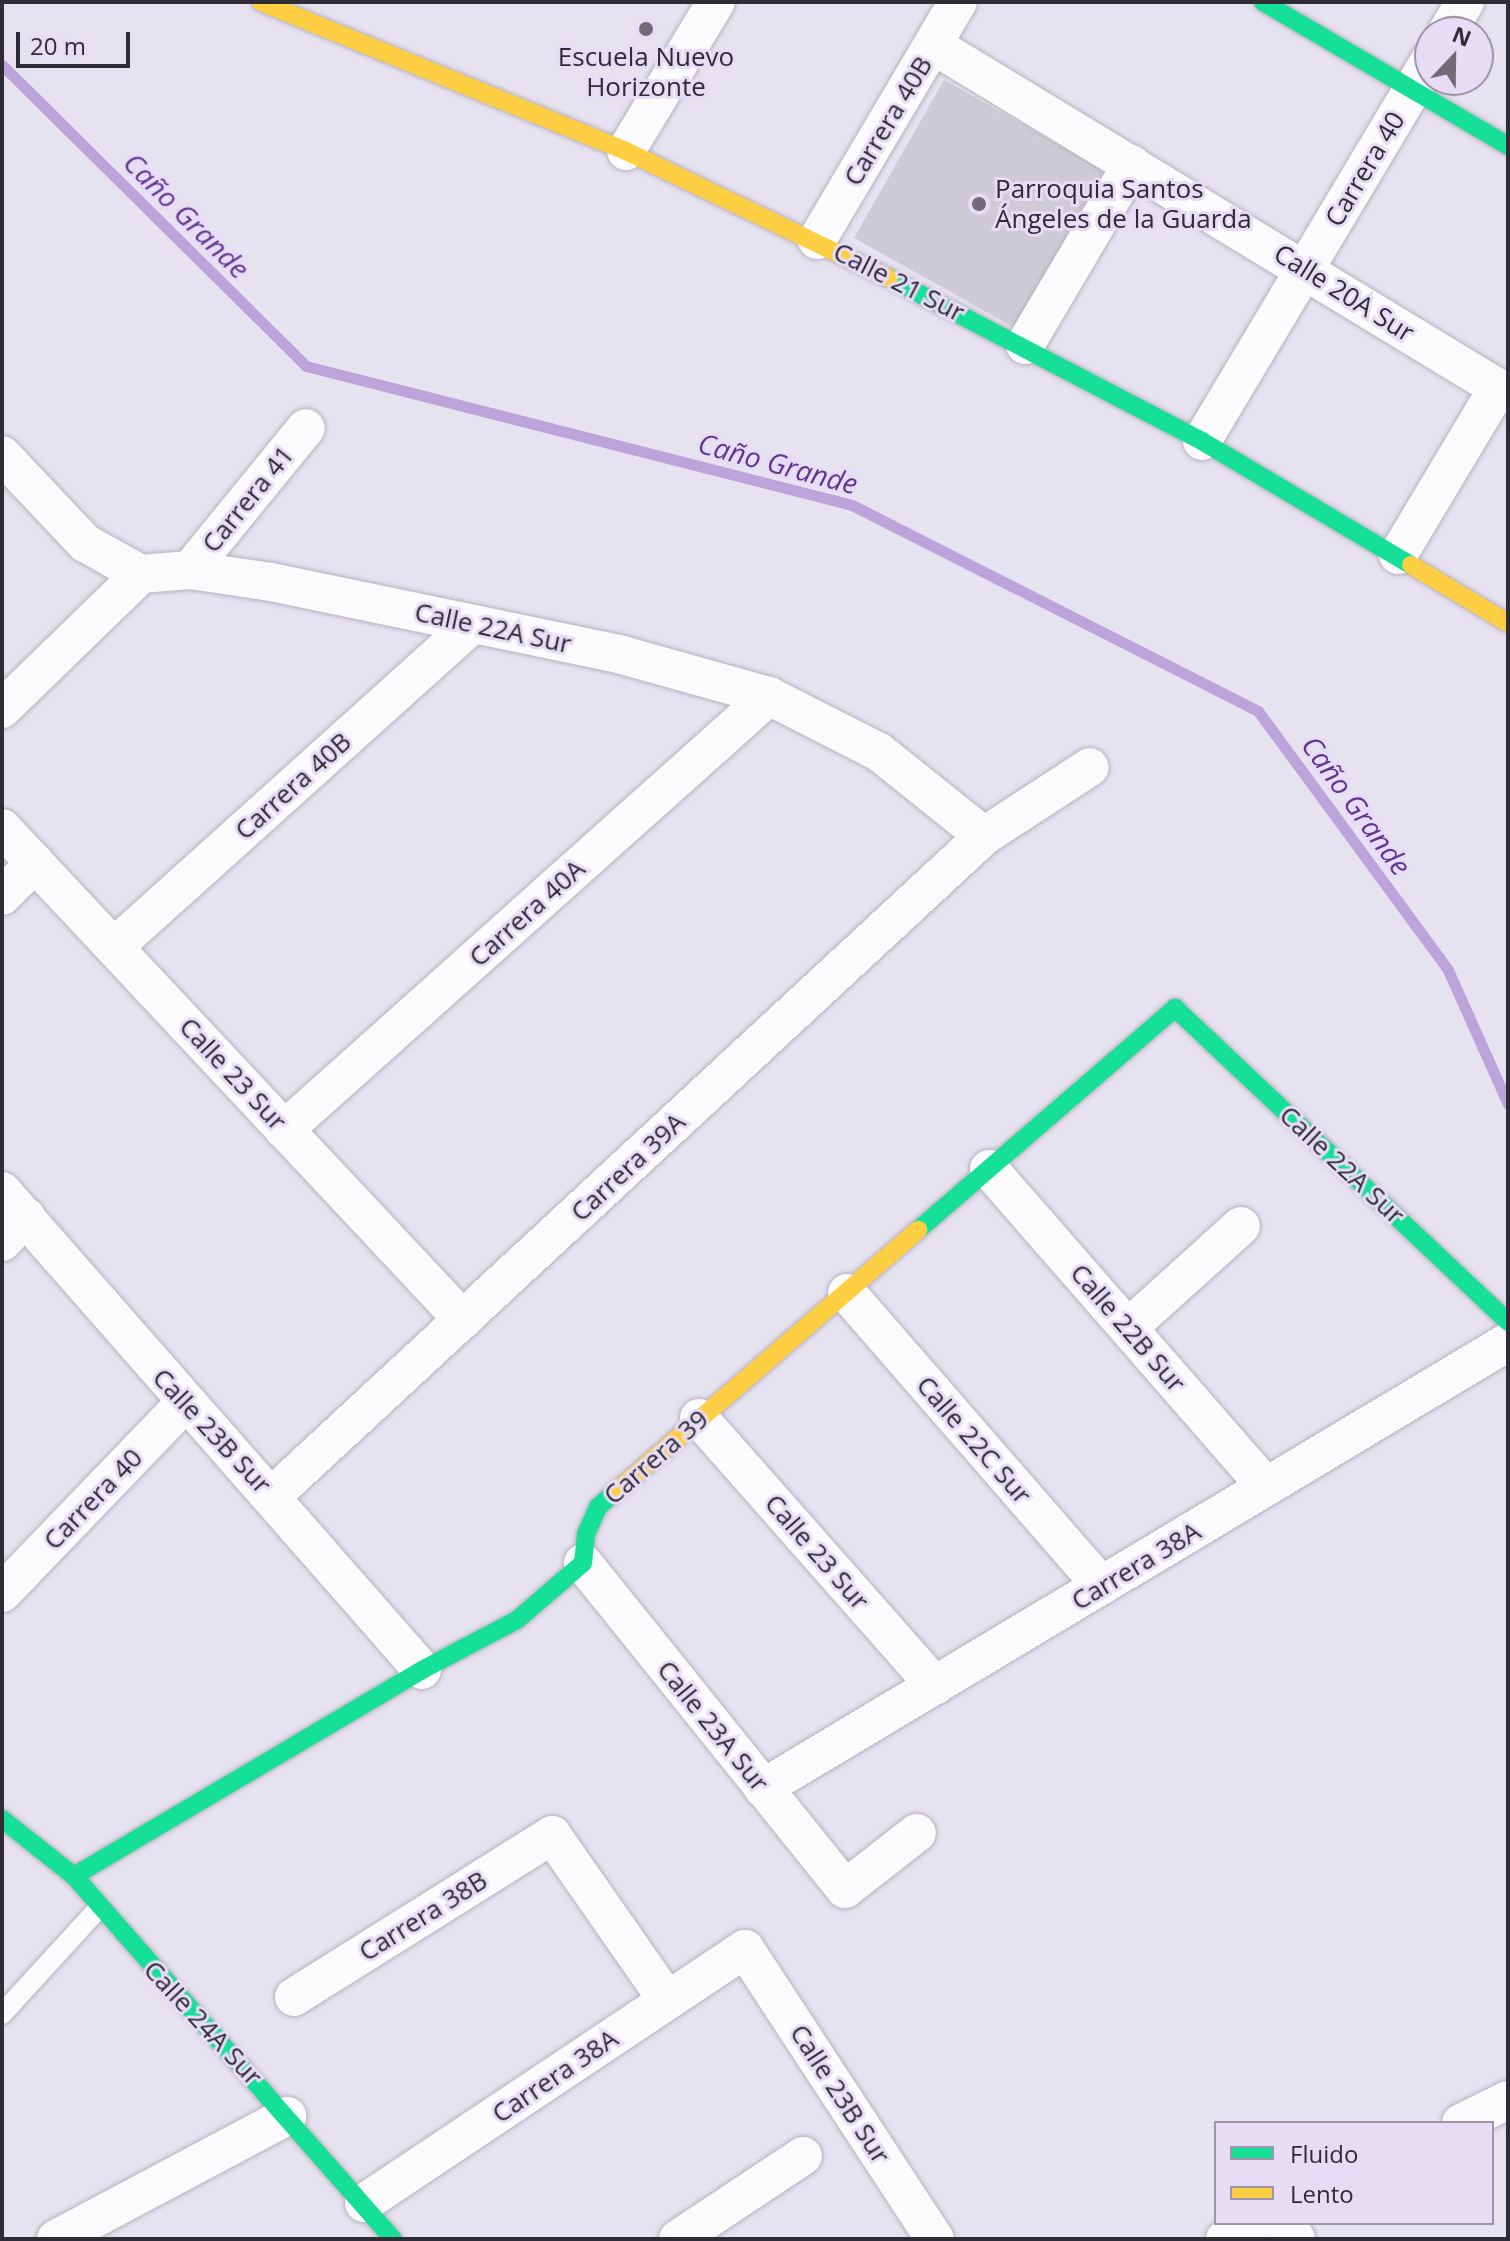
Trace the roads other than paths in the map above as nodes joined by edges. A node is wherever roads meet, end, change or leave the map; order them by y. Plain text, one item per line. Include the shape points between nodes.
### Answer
1 (261, 2) edge
2 (716, 2) edge
3 (958, 2) edge
4 (1263, 2) edge
5 (933, 45) junction
6 (1414, 72) edge
7 (1414, 87) edge
8 (1447, 96) edge
9 (1508, 146) edge
10 (626, 151) junction
11 (1132, 164) junction
12 (817, 240) junction
13 (1306, 268) junction
14 (1025, 345) junction
15 (1503, 391) edge
16 (306, 428) dead end
17 (1202, 441) junction
18 (2, 455) edge
19 (1398, 555) junction
20 (190, 570) junction
21 (141, 574) junction
22 (1503, 609) edge
23 (473, 624) junction
24 (769, 696) junction
25 (2, 709) edge
26 (1090, 767) dead end
27 (2, 828) edge
28 (984, 836) junction
29 (35, 863) junction
30 (2, 896) edge
31 (114, 947) junction
32 (1175, 1008) joint
33 (284, 1130) junction
34 (989, 1169) junction
35 (10, 1217) edge
36 (1241, 1226) dead end
37 (847, 1293) junction
38 (463, 1320) junction
39 (1508, 1322) edge
40 (1128, 1328) junction
41 (1508, 1342) edge
42 (184, 1404) junction
43 (699, 1418) junction
44 (1266, 1487) junction
45 (272, 1496) junction
46 (583, 1563) junction
47 (1102, 1586) junction
48 (2, 1593) edge
49 (422, 1670) junction
50 (935, 1686) junction
51 (763, 1788) junction
52 (2, 1819) edge
53 (917, 1833) dead end
54 (74, 1876) junction
55 (98, 1909) junction
56 (745, 1949) joint
57 (294, 1997) dead end
58 (667, 2000) junction
59 (2, 2014) edge
60 (1508, 2100) edge
61 (287, 2116) junction
62 (1465, 2121) edge
63 (803, 2156) dead end
64 (364, 2203) junction
65 (1253, 2225) edge
66 (56, 2239) edge
67 (393, 2239) edge
68 (678, 2239) edge
69 (935, 2239) edge
70 (1225, 2239) edge

1 - 10 street, Calle 21 Sur
2 - 10 street
3 - 5 street, Carrera 40B
4 - 6 street
5 - 11 street, Calle 20A Sur
5 - 12 street, Carrera 40B
7 - 13 street, Carrera 40
8 - 9 street
10 - 12 street, Calle 21 Sur
11 - 13 street, Calle 20A Sur
11 - 14 street
12 - 14 street, Calle 21 Sur
13 - 15 street, Calle 20A Sur
13 - 17 street, Carrera 40
14 - 17 street, Calle 21 Sur
15 - 19 street
16 - 20 street, Carrera 41
17 - 19 street, Calle 21 Sur
18 - 21 street via 85,543
19 - 22 street, Calle 21 Sur
20 - 21 street, Calle 22A Sur
20 - 23 street, Calle 22A Sur
21 - 25 street
23 - 24 street, Calle 22A Sur via 622,655
23 - 31 street, Carrera 40B
24 - 28 street, Calle 22A Sur via 879,752
24 - 33 street, Carrera 40A
26 - 28 street, Carrera 39A
27 - 29 street, Calle 23 Sur
28 - 38 street, Carrera 39A
29 - 30 street
29 - 31 street, Calle 23 Sur
31 - 33 street, Calle 23 Sur
32 - 34 street, Carrera 39
32 - 39 street, Calle 22A Sur
33 - 38 street, Calle 23 Sur
34 - 37 street, Carrera 39
34 - 40 street, Calle 22B Sur
35 - 42 street, Calle 23B Sur
36 - 40 street
37 - 43 street, Carrera 39
37 - 47 street, Calle 22C Sur
38 - 45 street, Carrera 39A
40 - 44 street, Calle 22B Sur
41 - 44 street, Carrera 38A
42 - 45 street, Calle 23B Sur
42 - 48 street, Carrera 40
43 - 46 street, Carrera 39 via 598,1507 586,1534
43 - 50 street, Calle 23 Sur
44 - 47 street, Carrera 38A
45 - 49 street, Calle 23B Sur
46 - 49 street via 517,1620
46 - 51 street, Calle 23A Sur
47 - 50 street, Carrera 38A
49 - 54 street
50 - 51 street, Carrera 38A
51 - 53 street, Calle 23A Sur via 845,1889
52 - 54 street, Calle 24A Sur
54 - 55 street, Calle 24A Sur
55 - 59 lane
55 - 61 street, Calle 24A Sur
56 - 58 street, Carrera 38A
56 - 69 street, Calle 23B Sur
57 - 58 street, Carrera 38B via 552,1835
58 - 64 street, Carrera 38A
60 - 62 street
61 - 64 street, Calle 24A Sur
61 - 66 street
63 - 68 street
64 - 67 street, Calle 24A Sur
65 - 70 street

